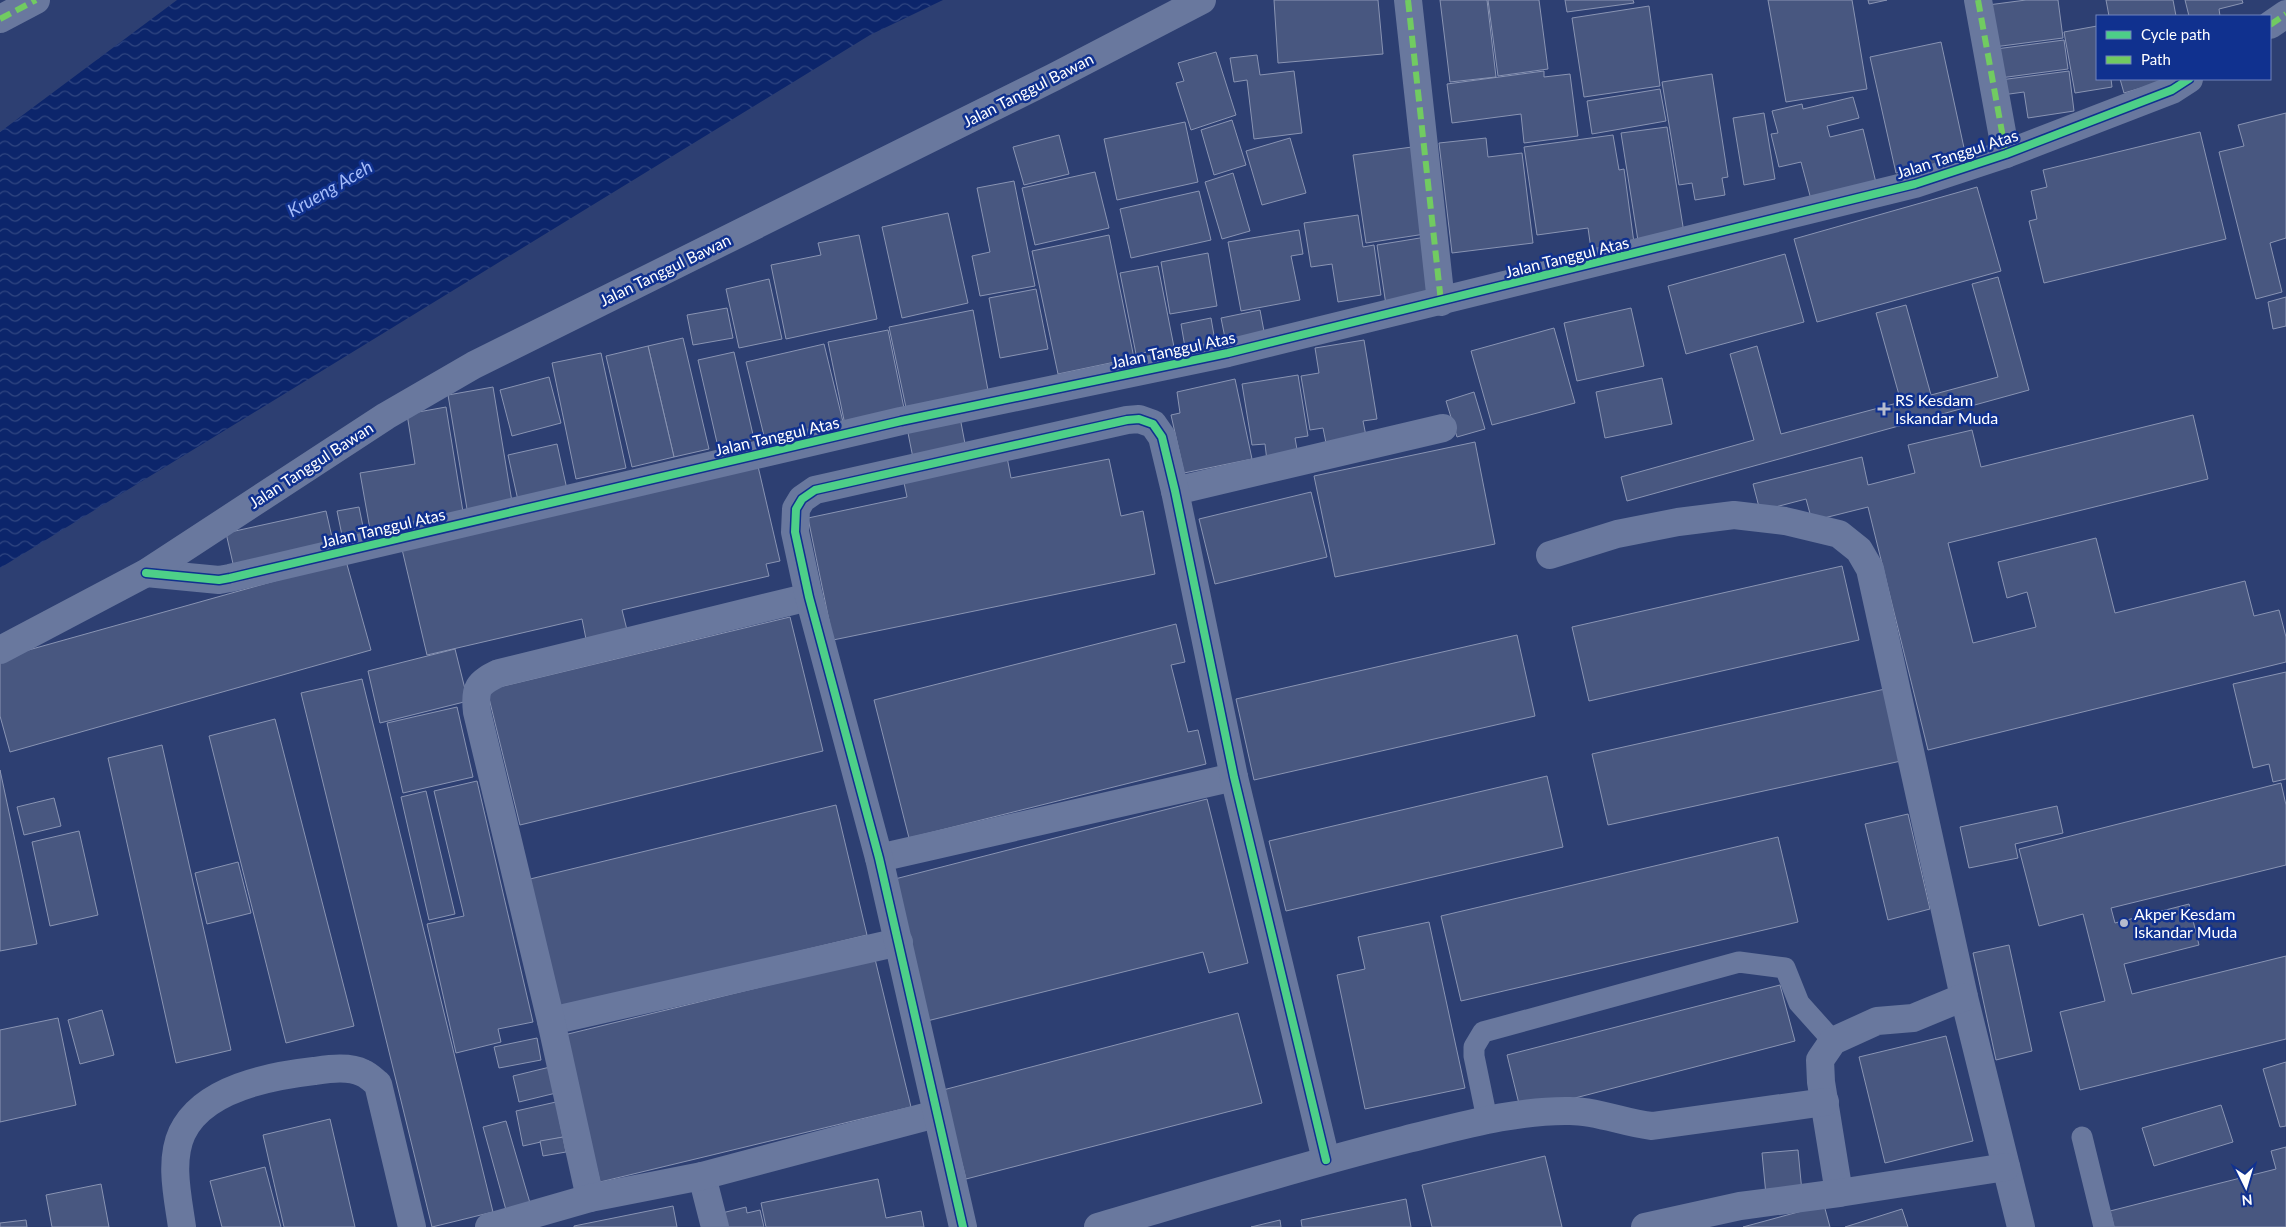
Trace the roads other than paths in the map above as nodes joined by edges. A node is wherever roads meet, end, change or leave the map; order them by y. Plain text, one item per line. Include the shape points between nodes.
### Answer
1 (36, 0) edge
2 (1202, 0) edge
3 (1408, 0) edge
4 (1978, 0) edge
5 (2286, 14) edge
6 (0, 19) edge
7 (2271, 23) edge
8 (2187, 80) edge
9 (2006, 154) junction
10 (1441, 302) junction
11 (1443, 428) dead end
12 (1175, 491) junction
13 (1550, 555) dead end
14 (146, 572) junction
15 (810, 596) junction
16 (0, 650) edge
17 (1234, 777) junction
18 (879, 858) junction
19 (899, 942) junction
20 (1964, 997) junction
21 (551, 1021) junction
22 (1833, 1041) junction
23 (1825, 1102) junction
24 (936, 1114) junction
25 (1487, 1119) junction
26 (2082, 1137) dead end
27 (1326, 1160) junction
28 (2006, 1167) junction
29 (702, 1176) junction
30 (1839, 1193) junction
31 (590, 1198) junction
32 (182, 1227) edge
33 (412, 1227) edge
34 (489, 1227) edge
35 (715, 1227) edge
36 (963, 1227) edge
37 (1098, 1227) edge
38 (1645, 1227) edge
39 (2021, 1227) edge
40 (2104, 1227) edge

1 - 6 street
2 - 14 street, Jalan Tanggul Bawan via 1054,77 474,365 386,416
3 - 10 street
4 - 9 street
5 - 7 street
8 - 9 street, Jalan Tanggul Atas via 2172,90
9 - 10 street, Jalan Tanggul Atas via 1915,184
10 - 14 street, Jalan Tanggul Atas via 1228,353 902,421 230,578 219,580
11 - 12 street
12 - 15 street via 1162,437 1153,424 1139,419 815,490 802,499 794,518 794,532
12 - 17 street
13 - 20 street via 1617,534 1734,515 1785,521 1839,534 1859,550 1870,568
14 - 16 street, Jalan Tanggul Bawan
15 - 18 street
15 - 21 street via 499,673 477,688 477,712
17 - 18 street
17 - 27 street
18 - 19 street
19 - 21 street
19 - 24 street
20 - 22 street via 1913,1018 1877,1021
20 - 28 street
21 - 31 street
22 - 23 street via 1820,1060
22 - 25 lane via 1800,1003 1785,968 1739,962 1483,1032 1474,1047 1474,1056
23 - 25 street via 1652,1126 1572,1111
23 - 30 street
24 - 29 street
24 - 36 street
25 - 27 street
26 - 40 lane
27 - 37 street
28 - 30 street
28 - 39 street
29 - 31 street
29 - 35 street
30 - 38 street via 1740,1206
31 - 34 street
32 - 33 street via 176,1162 181,1135 190,1118 233,1090 266,1078 340,1068 363,1072 378,1084

